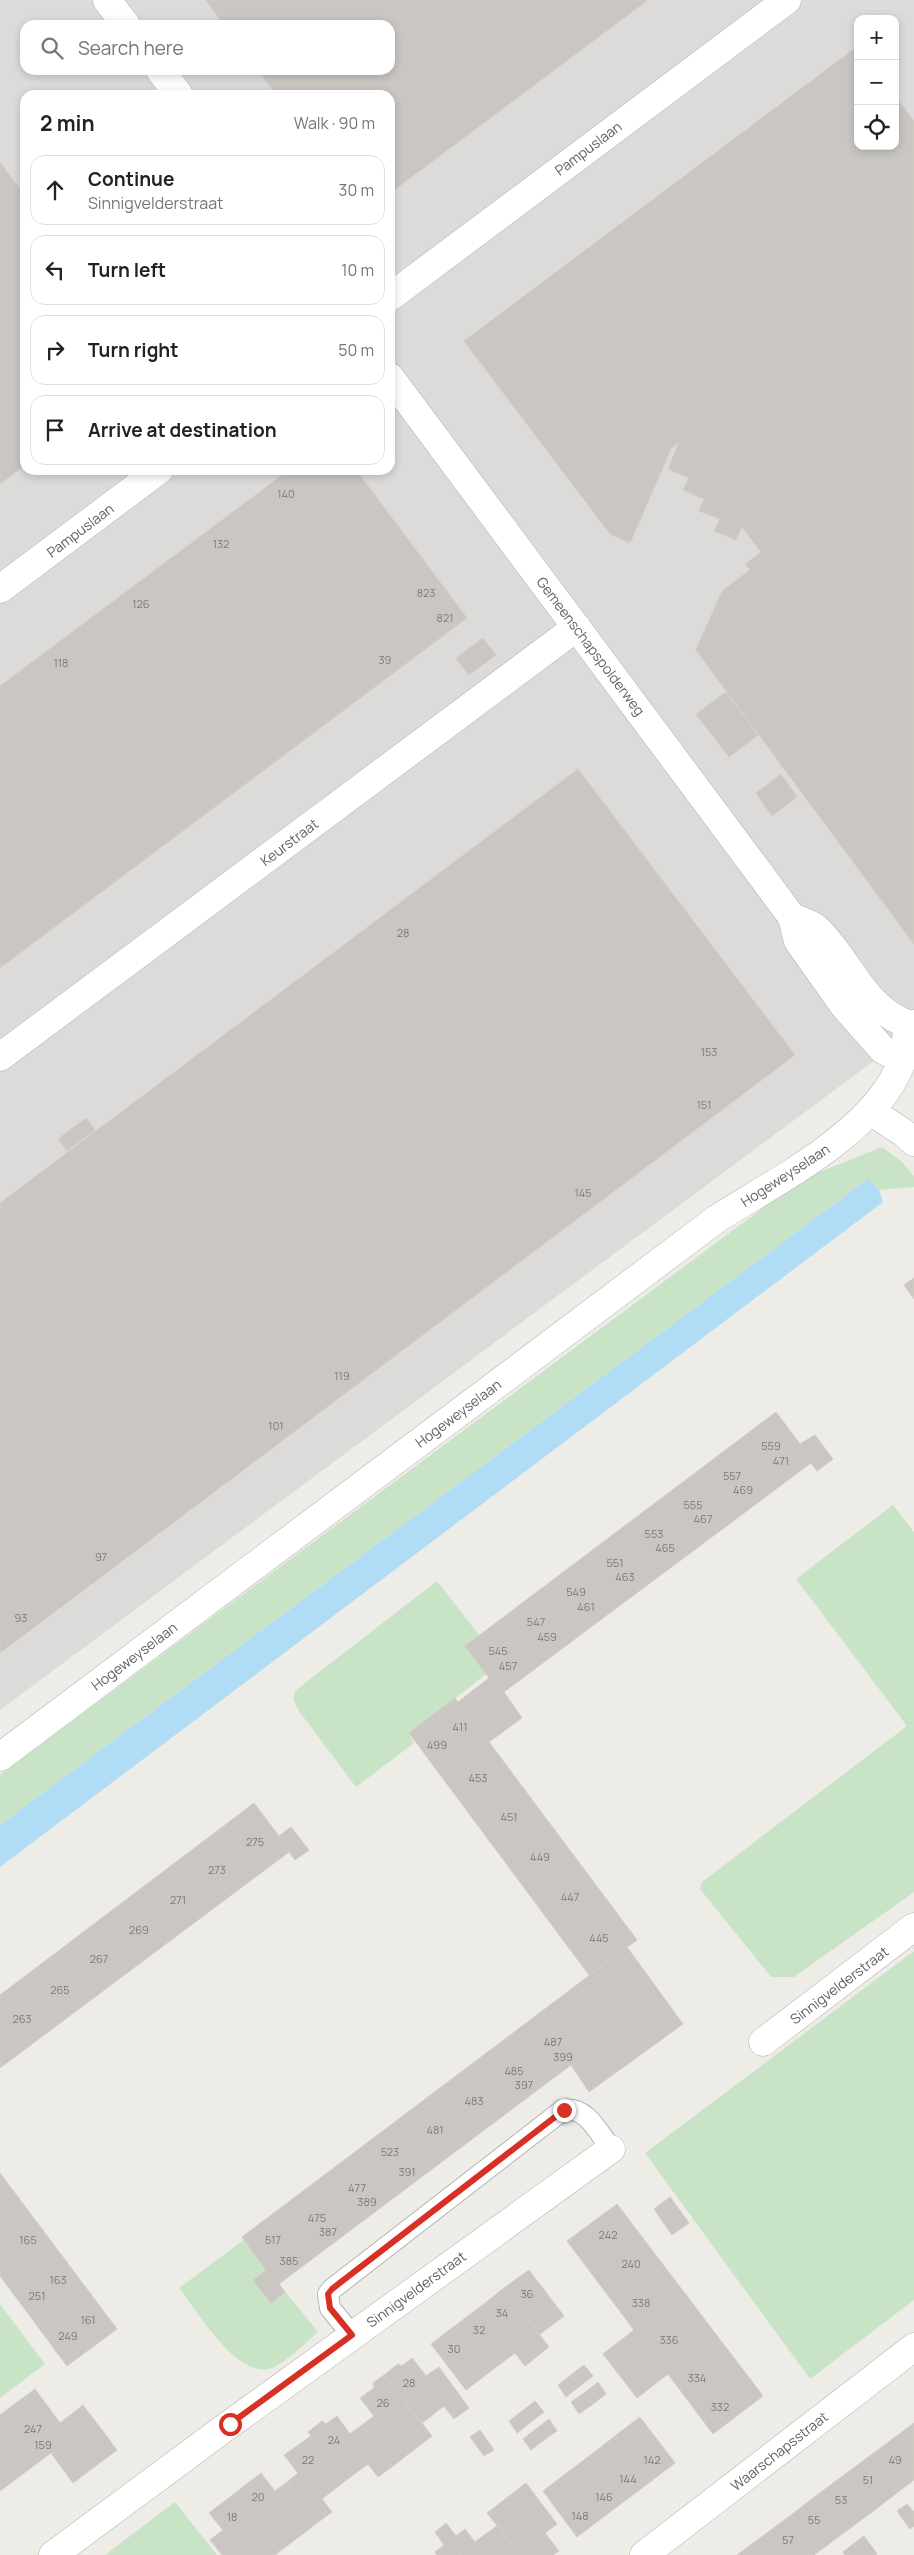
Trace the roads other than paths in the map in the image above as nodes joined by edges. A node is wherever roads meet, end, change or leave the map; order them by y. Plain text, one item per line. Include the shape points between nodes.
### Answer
1 (108, 0) edge
2 (784, 1) edge
3 (122, 20) edge
4 (164, 75) edge
5 (175, 90) edge
6 (395, 293) edge
7 (395, 384) edge
8 (152, 475) edge
9 (0, 589) edge
10 (577, 627) junction
11 (792, 917) junction
12 (911, 1024) edge
13 (0, 1057) edge
14 (908, 1059) edge
15 (870, 1111) junction
16 (914, 1142) edge
17 (0, 1757) edge
18 (914, 1927) edge
19 (763, 2042) dead end
20 (611, 2149) joint
21 (352, 2335) junction
22 (914, 2347) edge
23 (53, 2555) edge
24 (644, 2555) edge

1 - 3 street
2 - 6 street, Pampuslaan
4 - 5 street
7 - 10 street, Gemeenschapspolderweg
8 - 9 street, Pampuslaan
10 - 11 street, Gemeenschapspolderweg
10 - 13 street, Keurstraat
11 - 12 street, Gemeenschapspolderweg via 815,927 887,1014
11 - 14 street, Gemeenschapspolderweg via 798,941 844,1006 883,1050
12 - 14 street, Hogeweyselaan
14 - 15 street, Hogeweyselaan
15 - 16 street
15 - 17 street, Hogeweyselaan via 852,1130 705,1228
18 - 19 street, Sinnigvelderstraat
20 - 21 street, Sinnigvelderstraat
20 - 21 lane via 585,2115 575,2109 564,2110 332,2289 328,2294 330,2308
21 - 23 street, Sinnigvelderstraat
22 - 24 street, Waarschapsstraat

